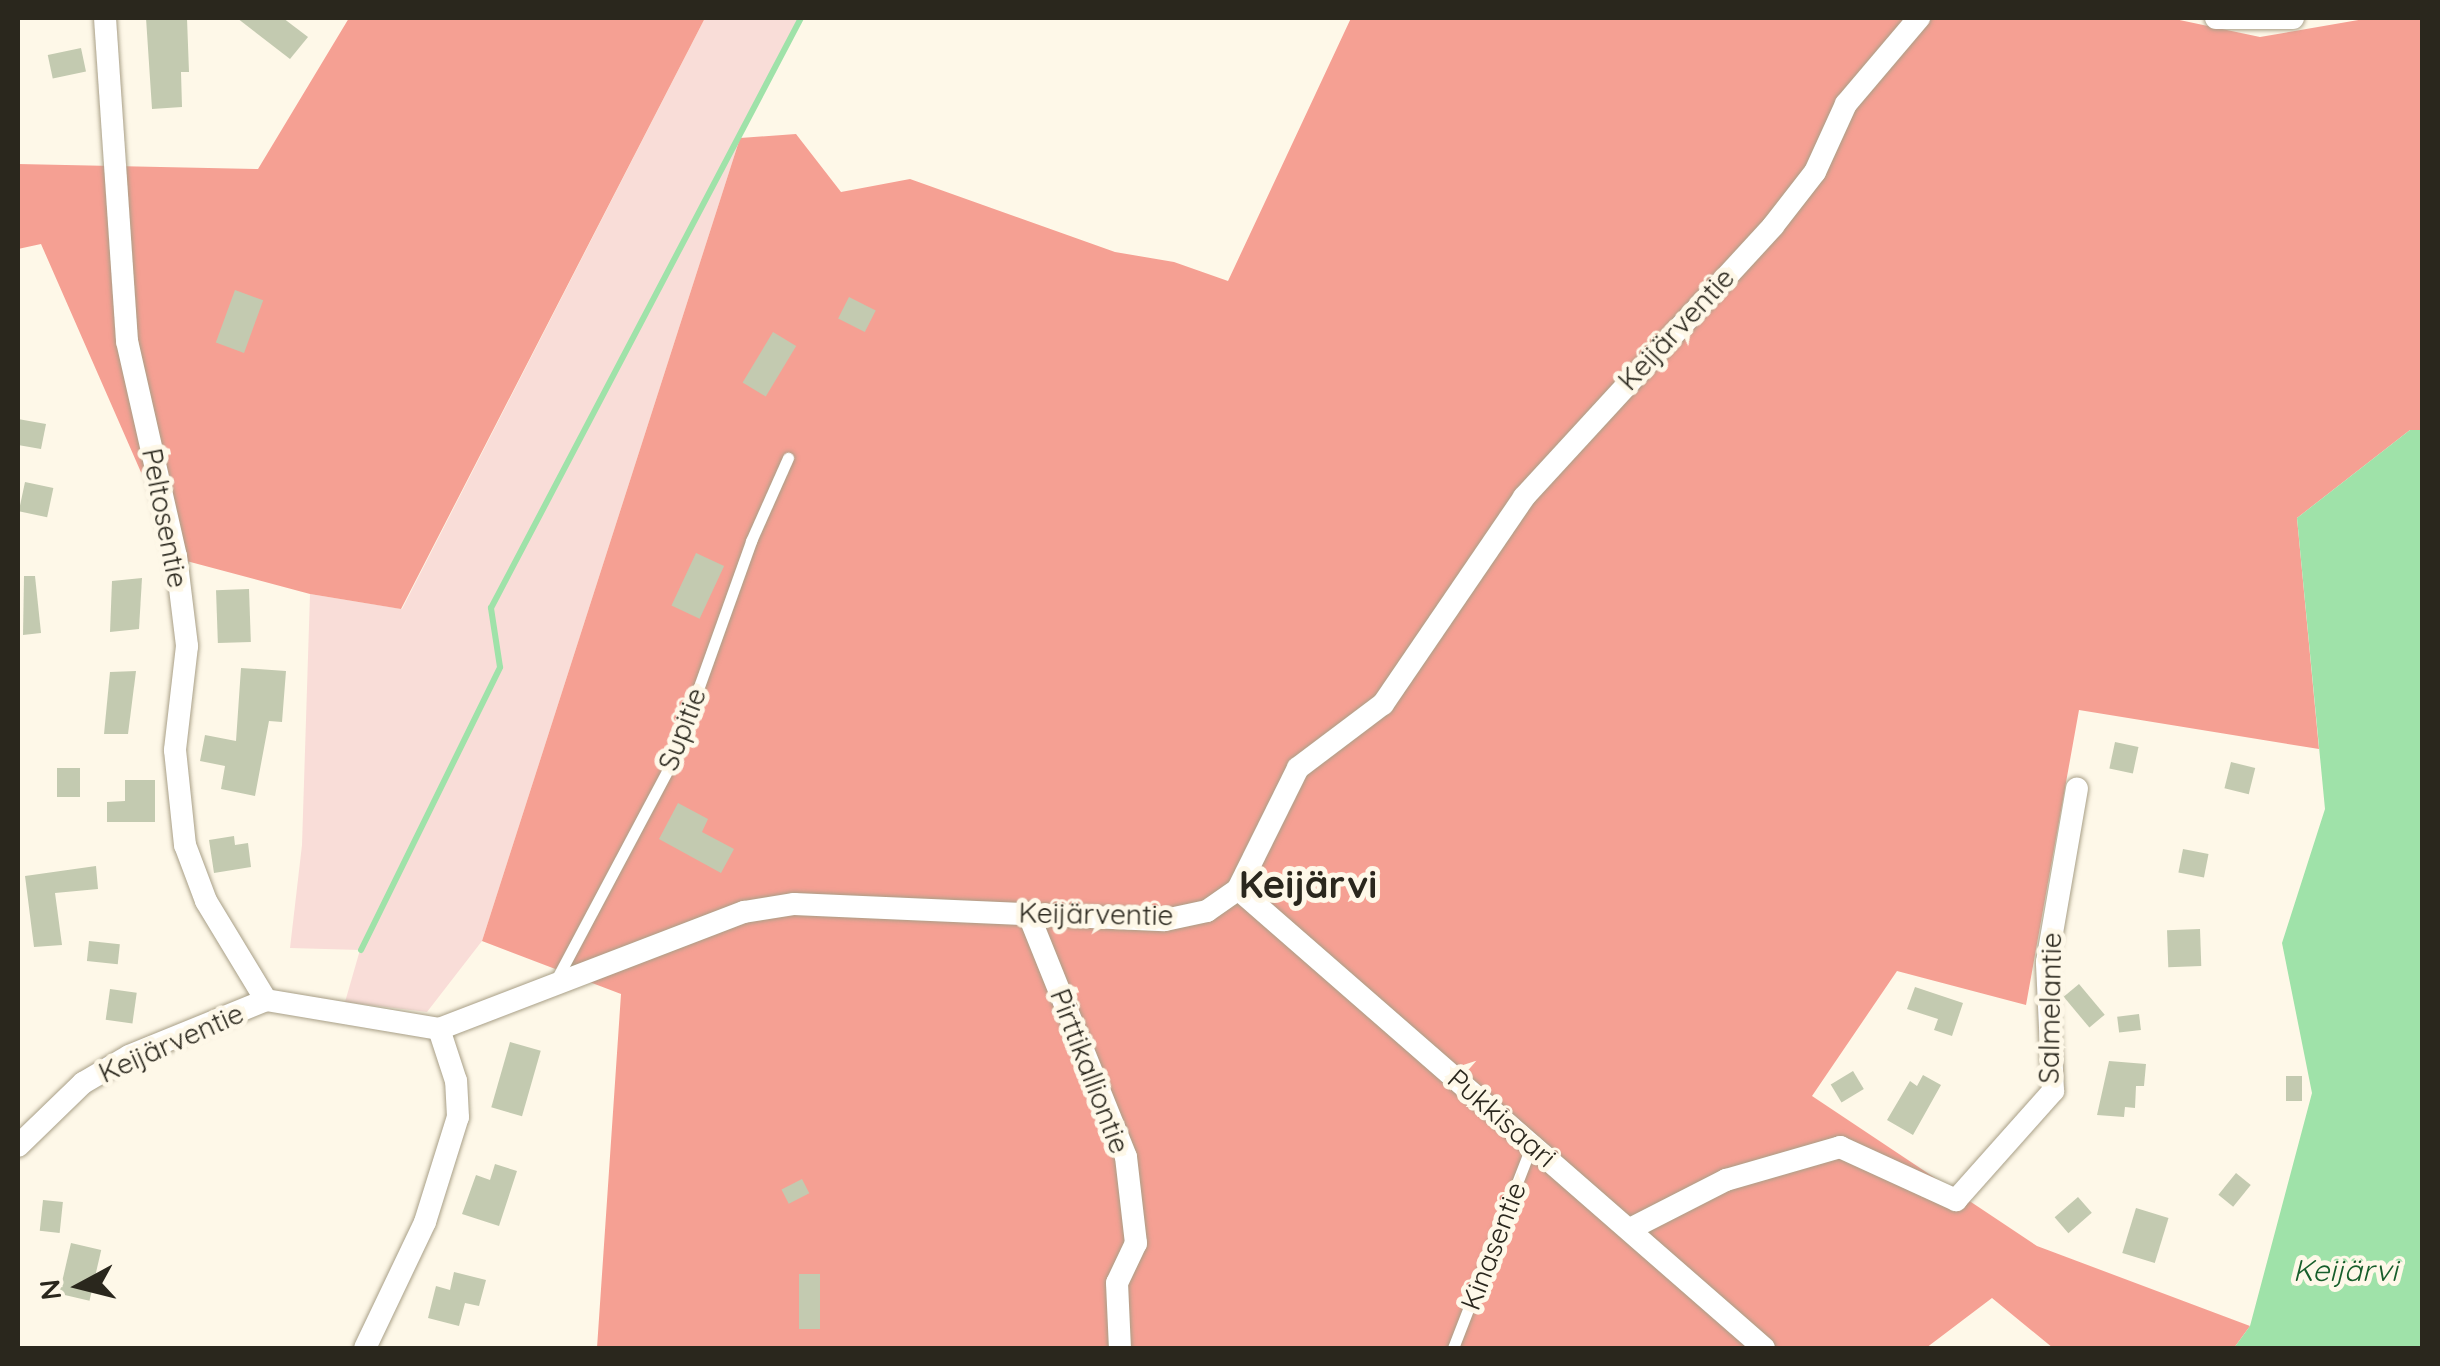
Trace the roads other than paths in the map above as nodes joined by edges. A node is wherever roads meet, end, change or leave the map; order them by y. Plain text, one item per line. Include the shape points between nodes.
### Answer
1 (105, 18) edge
2 (1919, 18) edge
3 (2216, 18) edge
4 (2293, 18) edge
5 (788, 458) dead end
6 (2076, 790) dead end
7 (1238, 889) junction
8 (1028, 914) junction
9 (552, 988) junction
10 (266, 1000) junction
11 (440, 1029) junction
12 (1532, 1144) junction
13 (18, 1146) edge
14 (1632, 1228) junction
15 (365, 1348) edge
16 (1120, 1348) edge
17 (1453, 1348) edge
18 (1764, 1348) edge

1 - 10 street, Peltosentie via 127,341 176,556 187,646 175,750 185,845 206,901
2 - 7 street, Keijärventie via 1846,104 1815,172 1772,226 1524,497 1376,712 1298,768
3 - 4 street
5 - 9 lane, Supitie via 750,541 672,762
6 - 14 street, Salmelantie via 2047,962 2053,1091 1956,1200 1840,1148 1726,1180
7 - 8 street, Keijärventie via 1208,911 1166,920
7 - 12 street, Pukkisaari
8 - 9 street, Keijärventie via 794,904 744,912
8 - 16 street, Pirttikalliontie via 1126,1157 1136,1243 1117,1282
9 - 11 street, Keijärventie
10 - 11 street, Keijärventie
10 - 13 street, Keijärventie via 129,1056 83,1084
11 - 15 street via 456,1081 458,1116 425,1222
12 - 14 street, Pukkisaari
12 - 17 lane, Kinasentie
14 - 18 street, Pukkisaari

